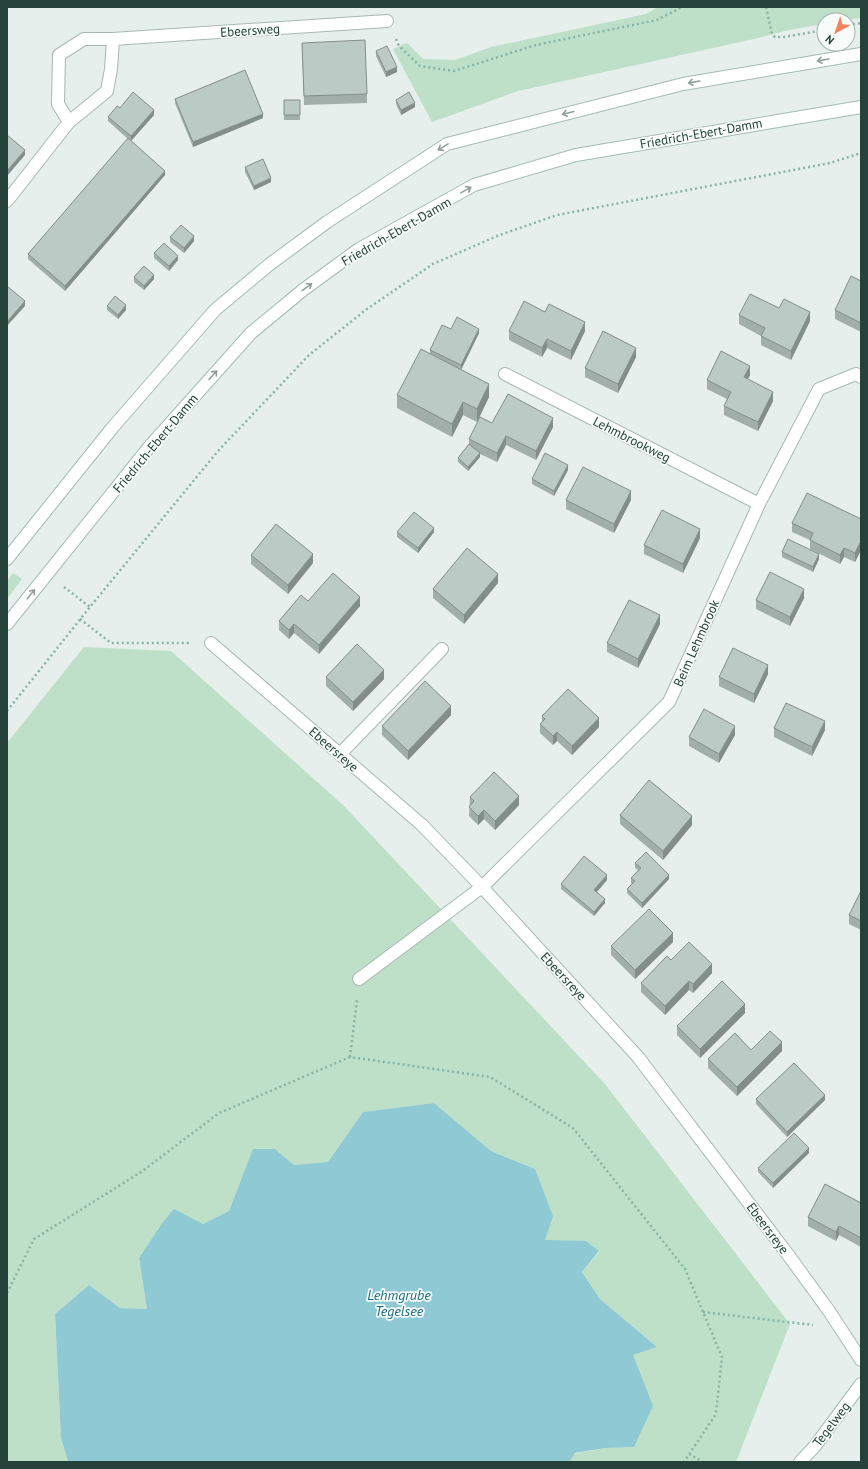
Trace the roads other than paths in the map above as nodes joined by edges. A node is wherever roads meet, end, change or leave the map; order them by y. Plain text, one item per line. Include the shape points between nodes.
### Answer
1 (387, 21) road end
2 (113, 39) junction
3 (861, 54) edge
4 (861, 106) edge
5 (69, 122) junction
6 (7, 201) edge
7 (505, 374) dead end
8 (861, 377) edge
9 (759, 504) junction
10 (7, 559) edge
11 (7, 624) edge
12 (211, 643) road end
13 (442, 649) dead end
14 (340, 754) junction
15 (482, 887) junction
16 (360, 979) road end
17 (861, 1360) edge
18 (861, 1384) edge
19 (800, 1462) edge

1 - 2 street, Ebeersweg
2 - 5 street via 112,69 107,91
2 - 5 street, Ebeersweg via 84,40 59,54 58,104
3 -> 10 street via 682,84 447,144 327,222 270,264 215,310 113,428
11 -> 4 street, Friedrich-Ebert-Damm via 150,446 251,333 303,290 359,249 474,185 576,155
5 - 6 street
7 - 9 street, Lehmbrookweg
8 - 9 street, Beim Lehmbrook via 856,374 819,389
9 - 15 street, Beim Lehmbrook via 669,702
12 - 14 street, Ebeersreye
13 - 14 street
14 - 15 street, Ebeersreye via 422,825
15 - 16 street, Beim Lehmbrook
15 - 17 street, Ebeersreye via 638,1058 829,1311
18 - 19 street, Tegelweg via 816,1446

